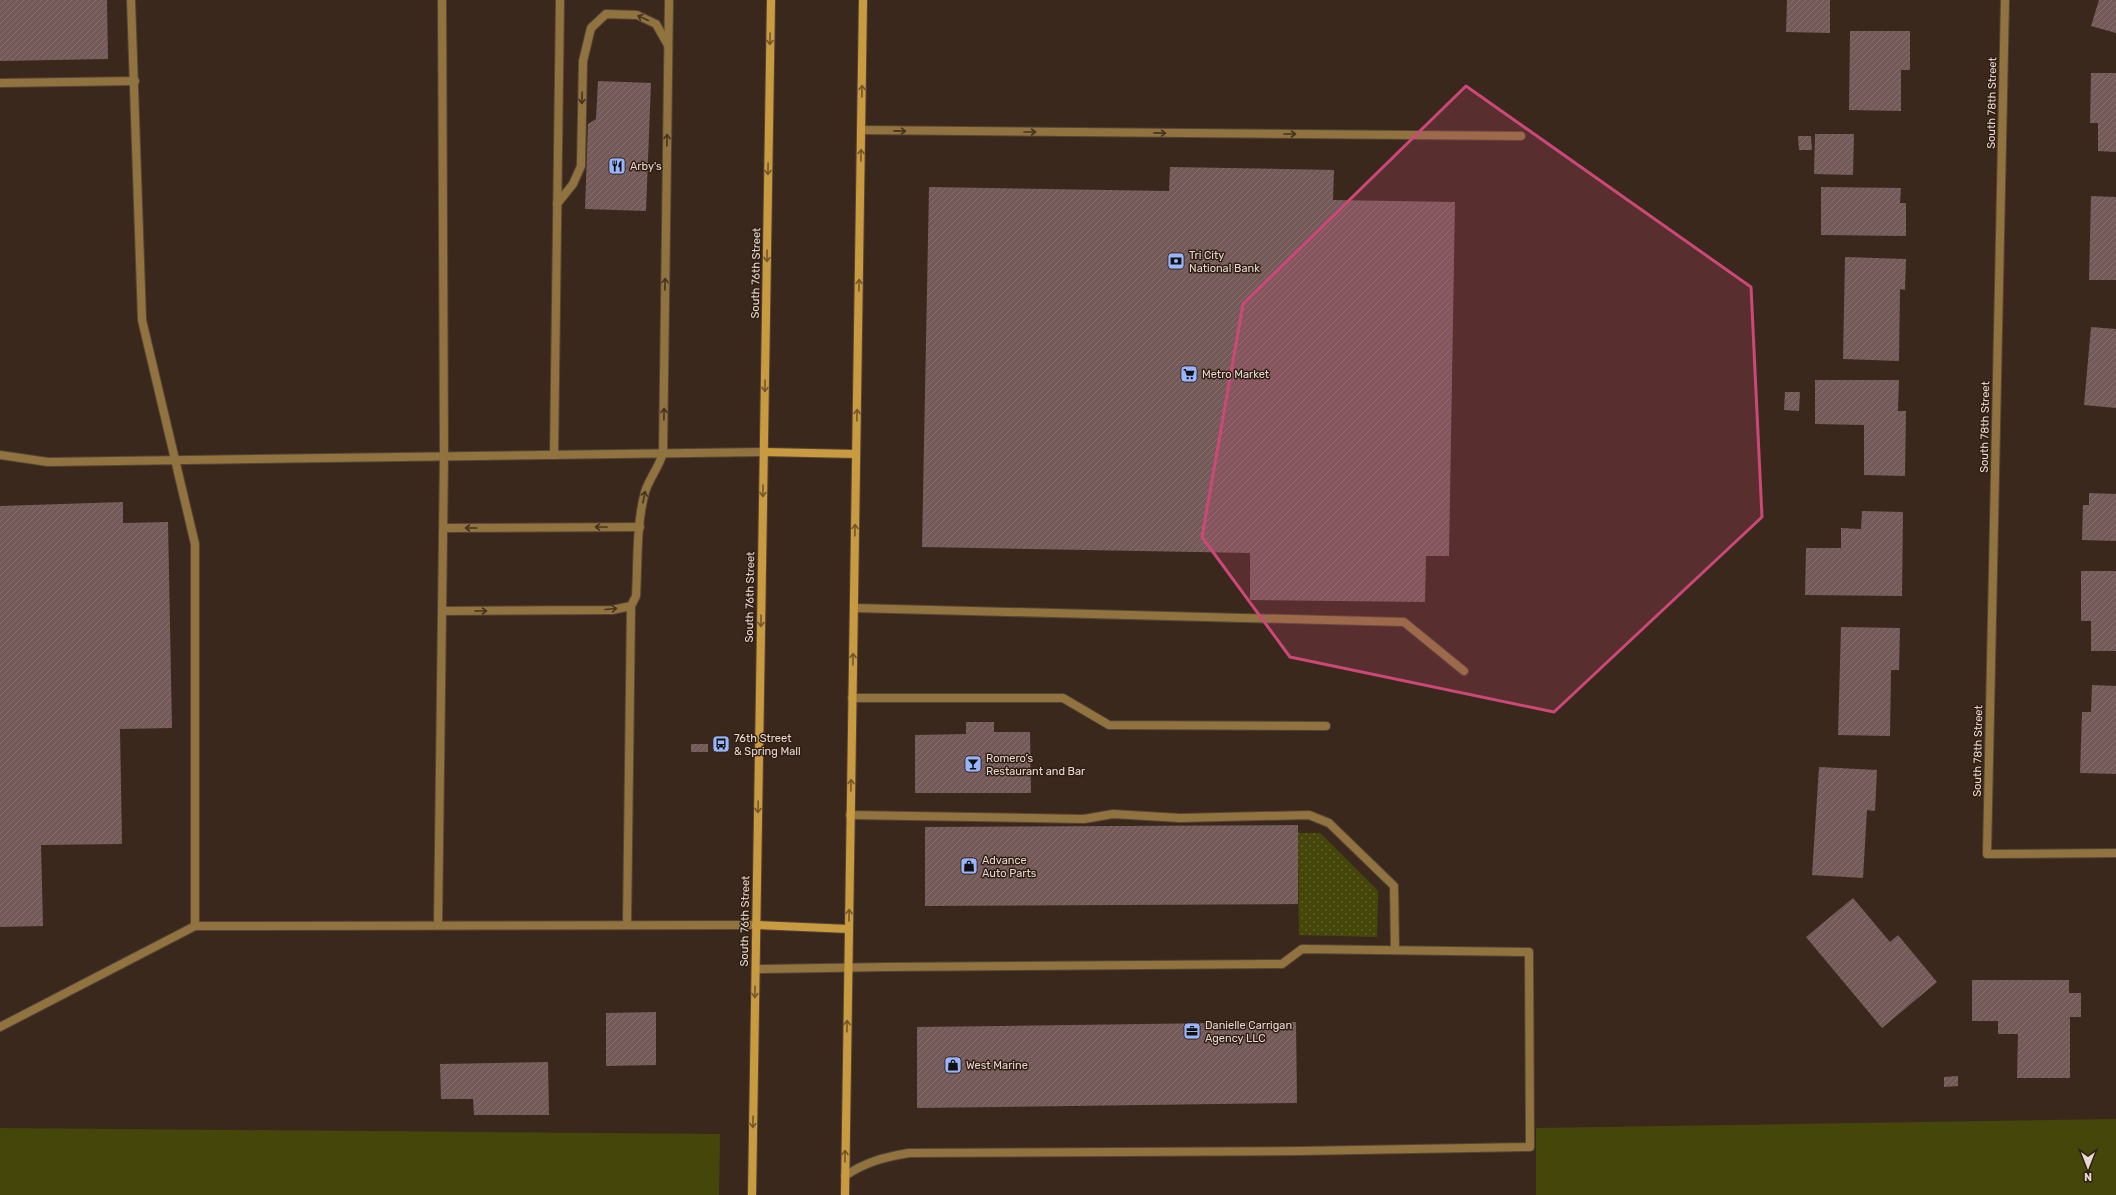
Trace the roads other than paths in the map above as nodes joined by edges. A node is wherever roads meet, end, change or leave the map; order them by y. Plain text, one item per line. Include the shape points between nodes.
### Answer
1 (131, 0) edge
2 (442, 0) edge
3 (560, 0) edge
4 (669, 0) edge
5 (771, 0) edge
6 (863, 0) edge
7 (2005, 0) edge
8 (668, 45) junction
9 (135, 81) junction
10 (0, 83) edge
11 (861, 130) junction
12 (1522, 136) dead end
13 (557, 204) junction
14 (764, 452) junction
15 (663, 453) junction
16 (856, 454) junction
17 (0, 455) edge
18 (554, 455) junction
19 (444, 456) junction
20 (176, 460) junction
21 (640, 527) junction
22 (444, 528) junction
23 (631, 606) junction
24 (854, 608) junction
25 (442, 611) junction
26 (1464, 671) dead end
27 (852, 698) junction
28 (1326, 726) dead end
29 (850, 815) junction
30 (2116, 853) edge
31 (438, 925) junction
32 (627, 925) junction
33 (756, 925) junction
34 (195, 926) junction
35 (849, 929) junction
36 (1395, 950) junction
37 (848, 968) junction
38 (756, 970) junction
39 (0, 1027) edge
40 (845, 1176) junction
41 (752, 1195) edge
42 (845, 1195) edge

1 - 9 street
2 - 19 street
3 - 13 street
4 - 8 street
5 -> 14 main road, South 76th Street
11 -> 6 main road
7 - 30 street, South 78th Street via 1987,854
8 -> 13 street via 656,24 637,15 606,14 591,28 584,61 581,166 574,184
15 -> 8 street
9 - 10 street
9 - 20 street via 142,320
11 -> 12 street
16 -> 11 main road
13 - 18 street
14 - 15 street
14 - 16 main road
14 -> 33 main road, South 76th Street
15 - 18 street
21 -> 15 street via 646,491
24 -> 16 main road
17 - 20 street via 48,462
18 - 19 street
19 - 20 street
19 - 22 street
20 - 34 street via 196,544
21 -> 22 street
21 - 23 street via 636,596
22 - 25 street
25 -> 23 street via 612,610
23 - 32 street
24 - 26 street via 1404,622
27 -> 24 main road
25 - 31 street
27 - 28 street via 1063,698 1109,725
29 -> 27 main road
35 -> 29 main road
29 - 36 street via 1084,819 1113,814 1180,818 1309,815 1329,823 1394,886
31 - 32 street
31 - 34 street
32 - 33 street
33 - 35 main road
33 - 38 main road, South 76th Street
34 - 39 street
35 - 37 main road
36 - 37 street via 1302,949 1282,964
36 - 40 street via 1528,952 1530,1147 1292,1152 909,1153 882,1158 860,1166
37 - 38 street
40 -> 37 main road
38 -> 41 main road, South 76th Street
40 - 42 main road

